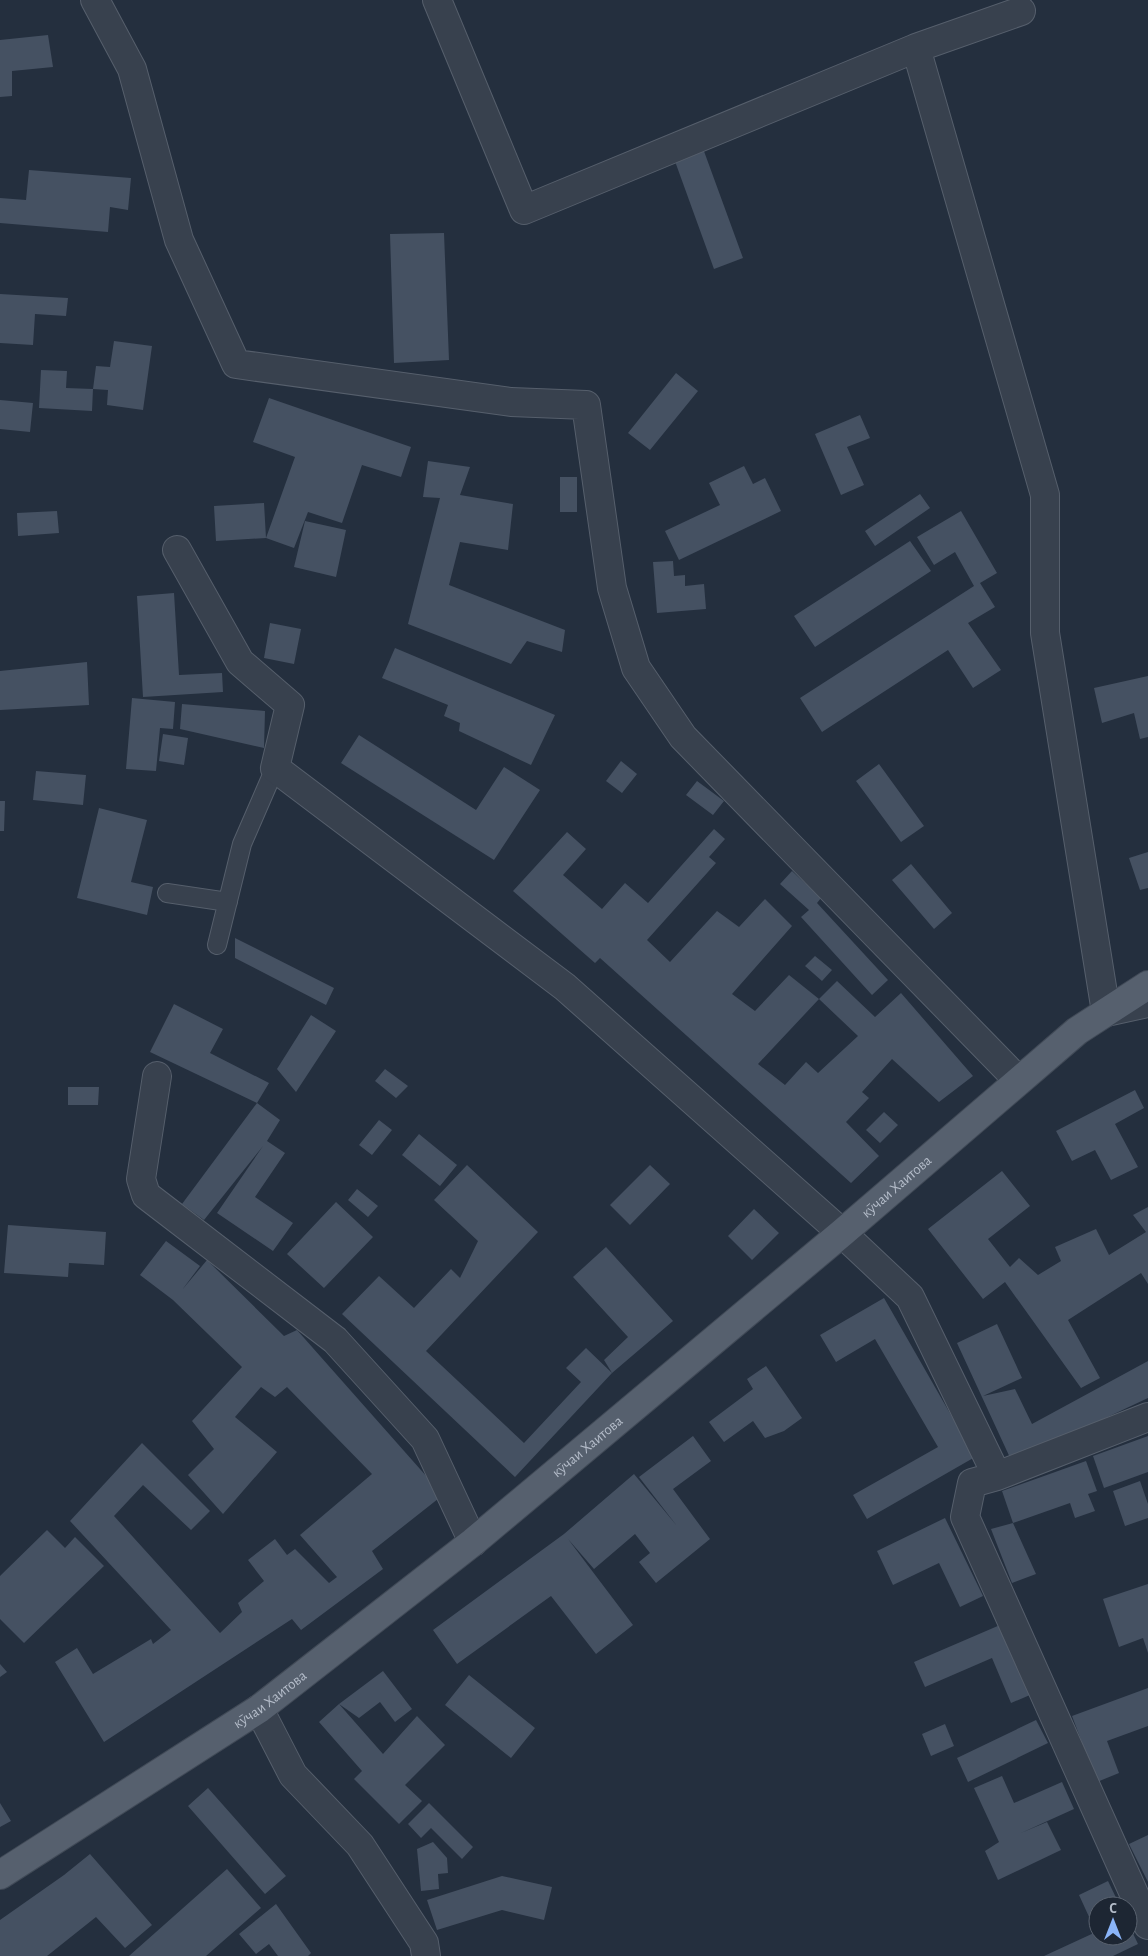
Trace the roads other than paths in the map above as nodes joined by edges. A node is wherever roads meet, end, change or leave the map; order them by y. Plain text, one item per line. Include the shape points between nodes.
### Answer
1 (95, 0) edge
2 (437, 0) edge
3 (1021, 11) dead end
4 (916, 48) junction
5 (177, 550) dead end
6 (275, 768) junction
7 (167, 893) dead end
8 (228, 902) junction
9 (217, 945) dead end
10 (1148, 985) edge
11 (1148, 1003) edge
12 (1106, 1012) junction
13 (157, 1076) dead end
14 (1018, 1080) junction
15 (842, 1233) junction
16 (1148, 1416) edge
17 (997, 1476) junction
18 (473, 1542) junction
19 (259, 1709) junction
20 (0, 1875) edge
21 (1148, 1925) edge
22 (426, 1956) edge

1 - 14 street via 132,69 179,240 236,364 510,402 586,405 612,588 636,668 683,737
2 - 4 street via 524,210
3 - 4 street
4 - 12 street via 1045,496 1045,633
5 - 6 street via 240,662 290,705
6 - 8 lane via 242,844
6 - 15 street via 565,987
7 - 8 lane
8 - 9 lane
10 - 12 main road, кӯчаи Хаитова
11 - 12 street
12 - 14 main road, кӯчаи Хаитова via 1077,1031
13 - 18 street via 141,1179 146,1194 335,1340 425,1439
14 - 15 main road, кӯчаи Хаитова
15 - 17 street via 910,1297
15 - 18 main road, кӯчаи Хаитова
16 - 17 street
17 - 21 street via 972,1483 965,1517
18 - 19 main road, кӯчаи Хаитова
19 - 20 main road, кӯчаи Хаитова
19 - 22 street via 293,1775 360,1845 424,1943

